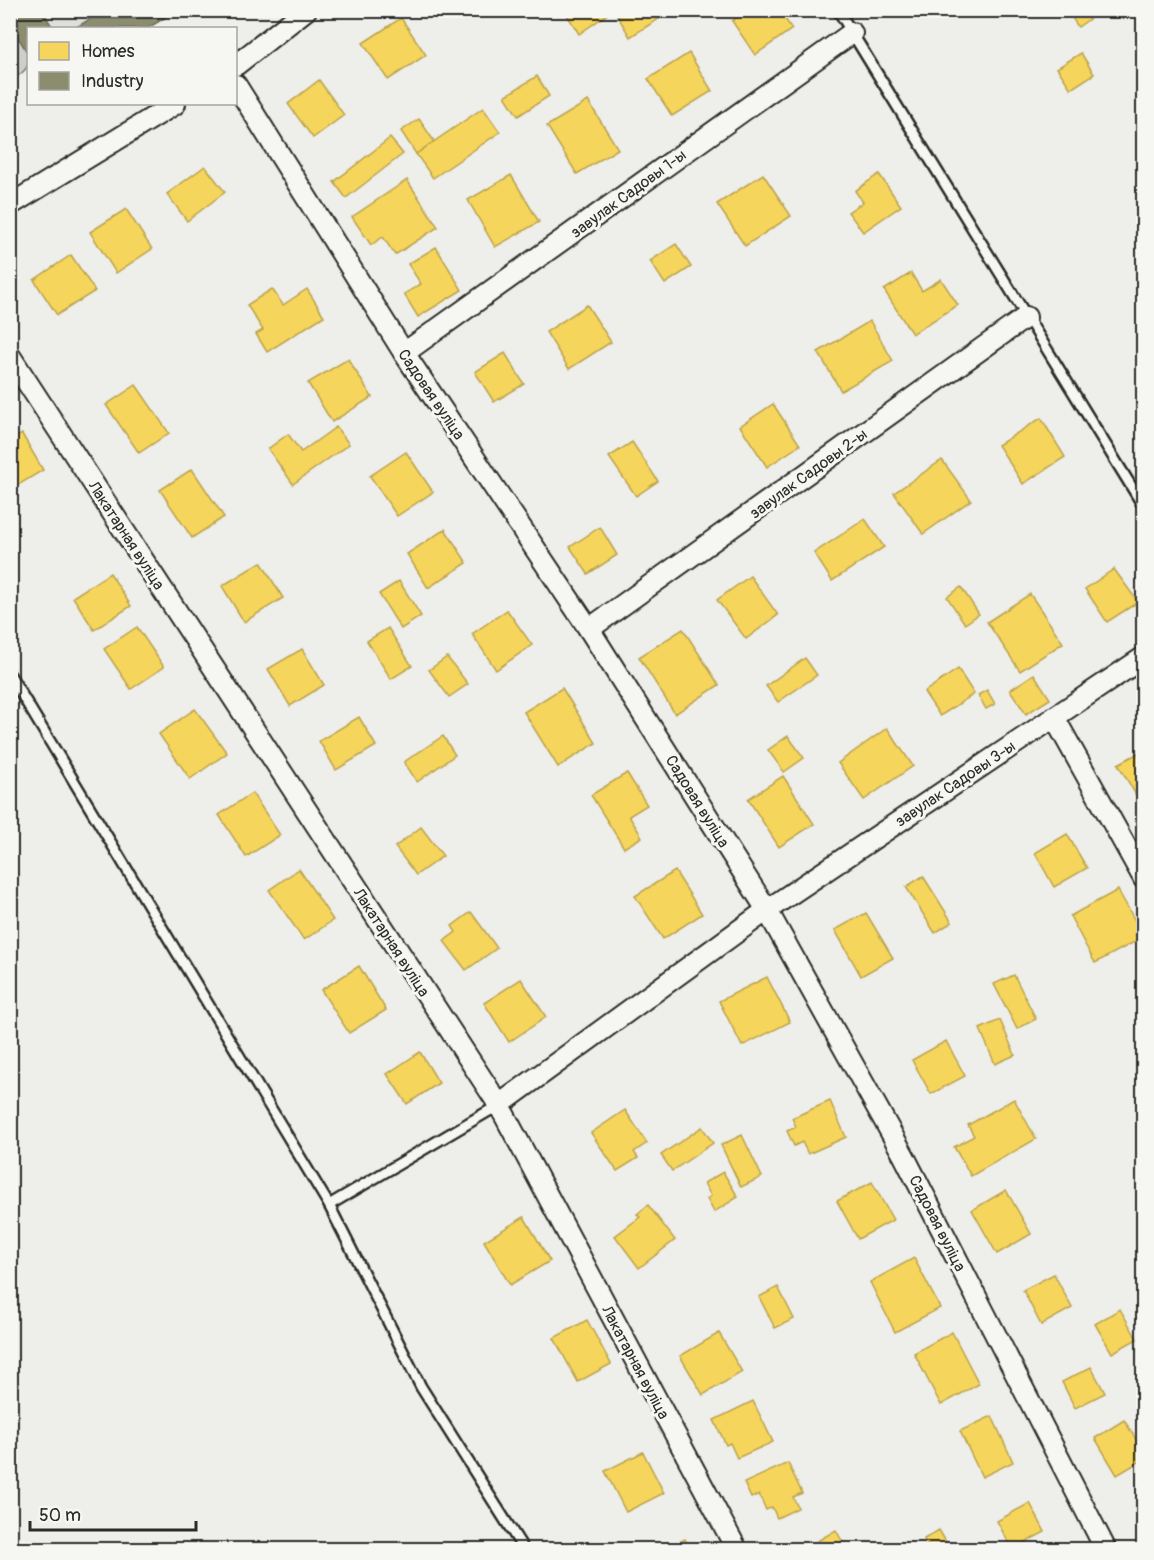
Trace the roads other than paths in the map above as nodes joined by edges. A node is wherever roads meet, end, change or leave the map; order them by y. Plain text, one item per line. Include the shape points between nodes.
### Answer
1 (306, 10) edge
2 (838, 10) edge
3 (852, 33) junction
4 (237, 64) edge
5 (237, 87) edge
6 (173, 105) edge
7 (10, 205) edge
8 (1026, 317) junction
9 (404, 353) junction
10 (10, 356) edge
11 (1143, 507) edge
12 (589, 629) junction
13 (1143, 657) edge
14 (10, 675) edge
15 (1054, 717) junction
16 (1143, 879) edge
17 (767, 910) junction
18 (499, 1105) junction
19 (329, 1205) junction
20 (524, 1550) edge
21 (737, 1550) edge
22 (1106, 1550) edge

1 - 4 street
2 - 3 lane
3 - 8 lane
3 - 9 street, завулак Садовы 1-ы
5 - 9 street, Садовая вуліца
6 - 7 street
8 - 11 lane
8 - 12 street, завулак Садовы 2-ы
9 - 12 street, Садовая вуліца
10 - 18 street, Лакатарная вуліца
12 - 17 street, Садовая вуліца
13 - 15 street, завулак Садовы 3-ы
14 - 19 lane
15 - 16 street
15 - 17 street, завулак Садовы 3-ы
17 - 18 street, завулак Садовы 3-ы
17 - 22 street, Садовая вуліца via 904,1156
18 - 19 lane
18 - 21 street, Лакатарная вуліца
19 - 20 lane via 421,1387

